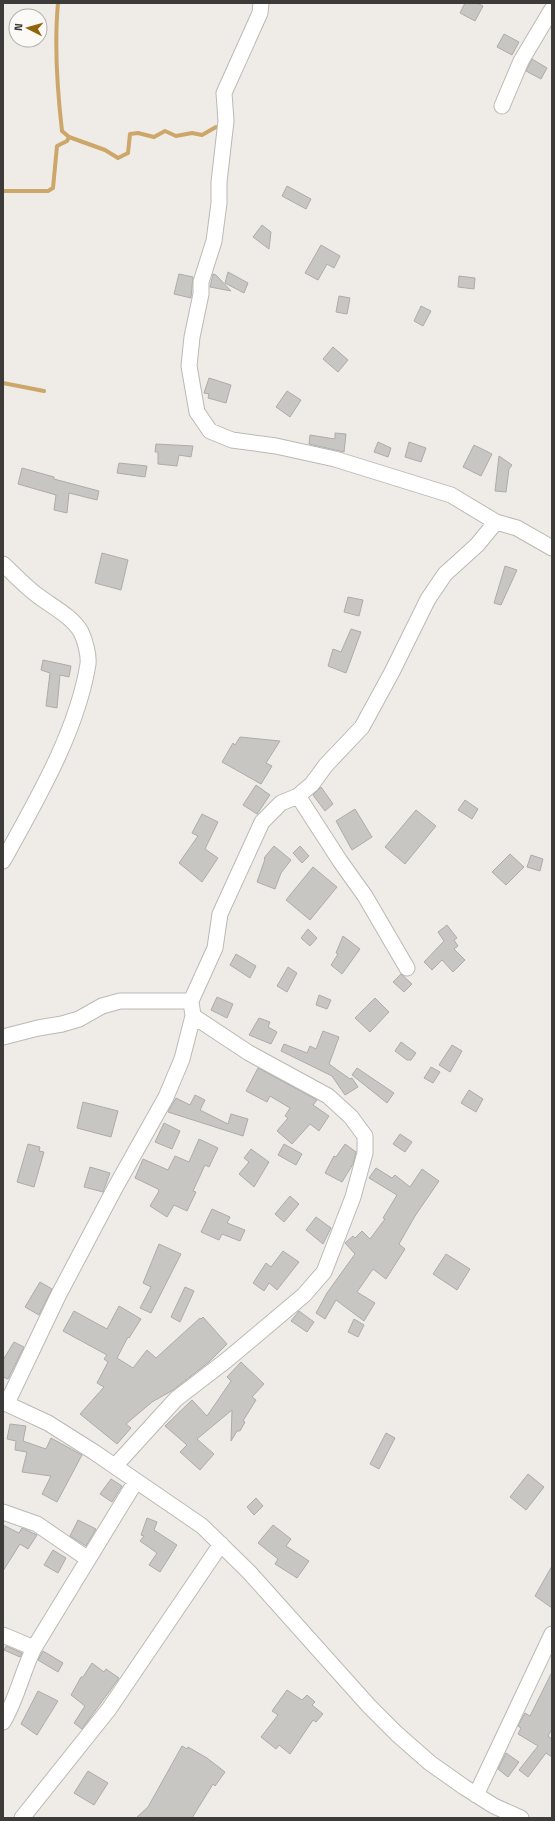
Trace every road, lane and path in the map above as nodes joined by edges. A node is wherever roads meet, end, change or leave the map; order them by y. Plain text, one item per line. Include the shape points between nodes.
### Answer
1 (261, 3) edge
2 (552, 9) edge
3 (502, 106) dead end
4 (496, 522) junction
5 (552, 548) edge
6 (3, 564) edge
7 (298, 796) junction
8 (3, 861) edge
9 (407, 968) dead end
10 (192, 1008) junction
11 (3, 1037) edge
12 (5, 1403) edge
13 (115, 1466) junction
14 (136, 1481) junction
15 (3, 1512) edge
16 (221, 1544) junction
17 (88, 1559) junction
18 (552, 1634) edge
19 (3, 1635) edge
20 (34, 1648) junction
21 (3, 1722) edge
22 (476, 1795) junction
23 (515, 1817) edge
24 (22, 1818) edge

1 - 4 street via 260,13 224,93 226,121 219,182 220,203 214,241 201,282 202,294 192,337 189,366 197,412 210,431 232,440 276,446 335,459 386,474 451,495
2 - 3 street via 521,61
4 - 5 street via 517,528
4 - 7 street via 477,545 445,574 428,599 362,727 326,765 312,784
6 - 8 street via 36,594 72,620 81,631 88,662 76,709 59,754
7 - 9 street via 365,896
7 - 10 street via 281,803 262,822 220,914 215,948
10 - 11 street via 120,1002 102,1006 79,1019
10 - 12 street via 182,1060 166,1097 115,1188
10 - 13 street via 249,1053 328,1096 351,1117 365,1136 365,1153 353,1198 324,1272 298,1299 228,1359 176,1399
12 - 13 street via 48,1423
13 - 14 street
14 - 16 street via 202,1526
14 - 17 street
15 - 17 street via 37,1524
16 - 22 street via 369,1706 430,1763
16 - 24 street via 109,1710
17 - 20 street
18 - 22 street
19 - 20 street
20 - 21 street
22 - 23 street

